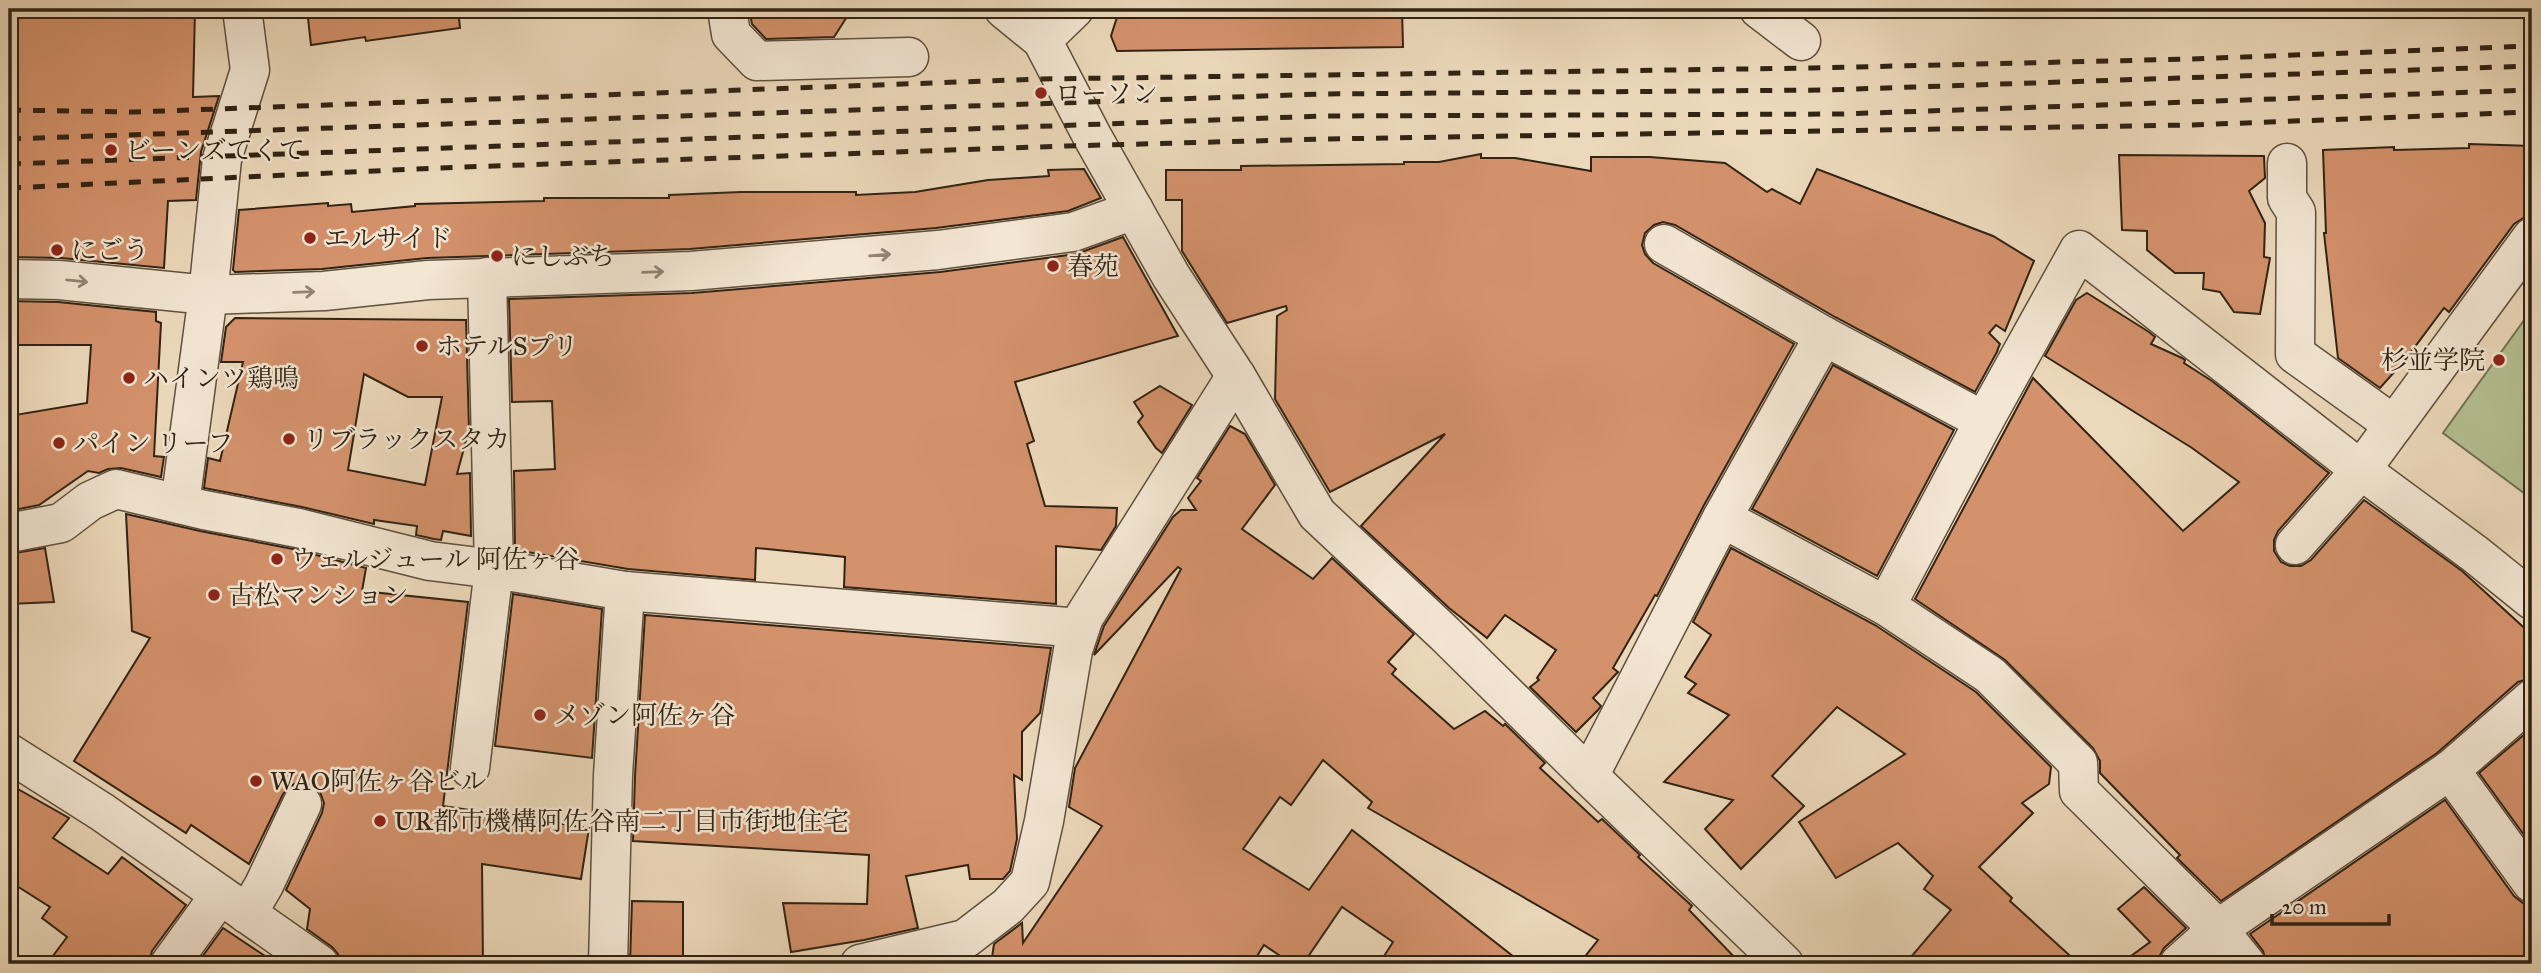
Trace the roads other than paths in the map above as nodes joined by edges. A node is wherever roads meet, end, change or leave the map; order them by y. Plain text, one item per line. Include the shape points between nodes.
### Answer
1 (242, 9) edge
2 (727, 9) edge
3 (1004, 9) edge
4 (1074, 9) edge
5 (1759, 9) edge
6 (1042, 40) junction
7 (1801, 41) dead end
8 (909, 57) dead end
9 (2287, 163) dead end
10 (1134, 210) junction
11 (2532, 237) edge
12 (1664, 244) dead end
13 (487, 277) junction
14 (9, 279) edge
15 (208, 295) junction
16 (1824, 336) junction
17 (1236, 376) junction
18 (1984, 421) junction
19 (2394, 425) junction
20 (2361, 470) junction
21 (180, 504) junction
22 (1722, 518) junction
23 (9, 534) edge
24 (2295, 545) dead end
25 (494, 569) junction
26 (625, 591) junction
27 (2532, 600) edge
28 (1886, 606) junction
29 (1080, 628) junction
30 (2532, 699) edge
31 (9, 753) edge
32 (470, 768) dead end
33 (2450, 770) junction
34 (1588, 776) junction
35 (302, 804) dead end
36 (2532, 883) edge
37 (233, 905) junction
38 (2218, 929) junction
39 (960, 952) edge
40 (170, 964) edge
41 (319, 964) edge
42 (608, 964) edge
43 (860, 964) edge
44 (1784, 964) edge
45 (2179, 964) edge
46 (2246, 964) edge

1 - 15 street via 250,70 222,159
2 - 8 street via 732,34 757,61
3 - 6 street
4 - 6 street
5 - 7 street
6 - 10 street
9 - 19 street via 2287,198 2296,212 2295,354
13 -> 10 street via 691,271 938,250 1073,232
10 - 17 street
11 - 19 street
12 - 16 street
15 -> 13 street
13 - 25 street
14 -> 15 street
15 - 21 street
16 - 18 street
16 - 22 street
17 - 29 street
17 - 34 street via 1317,514 1464,651
18 - 20 street via 2079,250
18 - 28 street
19 - 20 street
20 - 24 street
20 - 27 street
21 - 23 street via 116,489 61,523
21 - 25 street via 430,561
22 - 28 street
22 - 34 street
25 - 26 street
25 - 32 street
26 - 29 street
26 - 42 street via 612,775
28 - 38 street via 1990,675 2078,763 2079,791
29 - 39 street via 1030,882
30 - 33 street
31 - 37 street
33 - 36 street
33 - 38 street
34 - 44 street
35 - 37 street via 264,885
37 - 40 street
37 - 41 street
38 - 45 street
38 - 46 street
39 - 43 street

